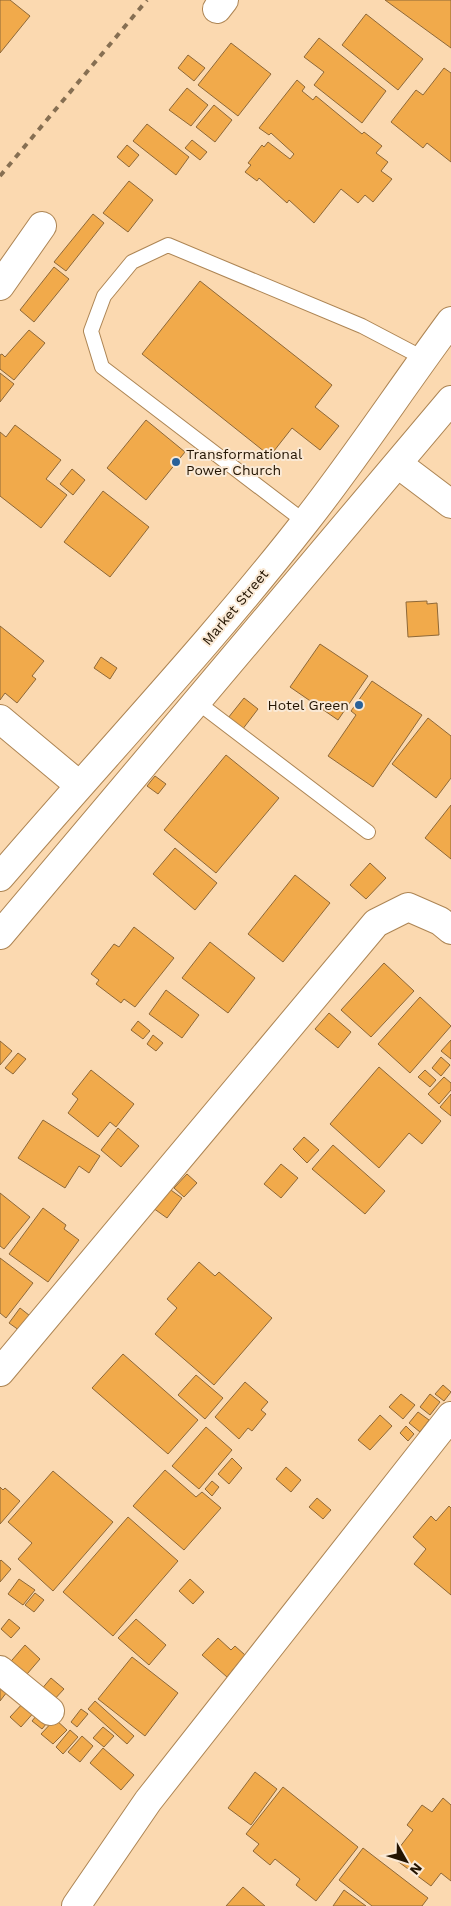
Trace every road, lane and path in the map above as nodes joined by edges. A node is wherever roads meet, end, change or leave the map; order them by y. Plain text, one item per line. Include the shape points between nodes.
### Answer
1 (42, 226) dead end
2 (0, 286) edge
3 (451, 321) edge
4 (423, 358) junction
5 (451, 400) edge
6 (398, 464) junction
7 (451, 504) edge
8 (306, 522) junction
9 (197, 702) junction
10 (0, 719) edge
11 (78, 785) junction
12 (368, 832) dead end
13 (0, 877) edge
14 (451, 930) edge
15 (0, 935) edge
16 (1, 1368) edge
17 (451, 1416) edge
18 (0, 1670) edge
19 (50, 1711) dead end
20 (76, 1906) edge

1 - 2 street
3 - 4 street, Market Street
4 - 8 street, Market Street via 367,441
4 - 8 lane via 362,326 168,245 132,262 104,296 91,331 102,367
5 - 6 street
6 - 7 street
6 - 9 street
8 - 11 street, Market Street via 172,683
9 - 12 lane
9 - 15 street
10 - 11 street
11 - 13 street, Market Street
14 - 16 street via 440,921 408,907 376,923
17 - 20 street via 148,1801
18 - 19 street

